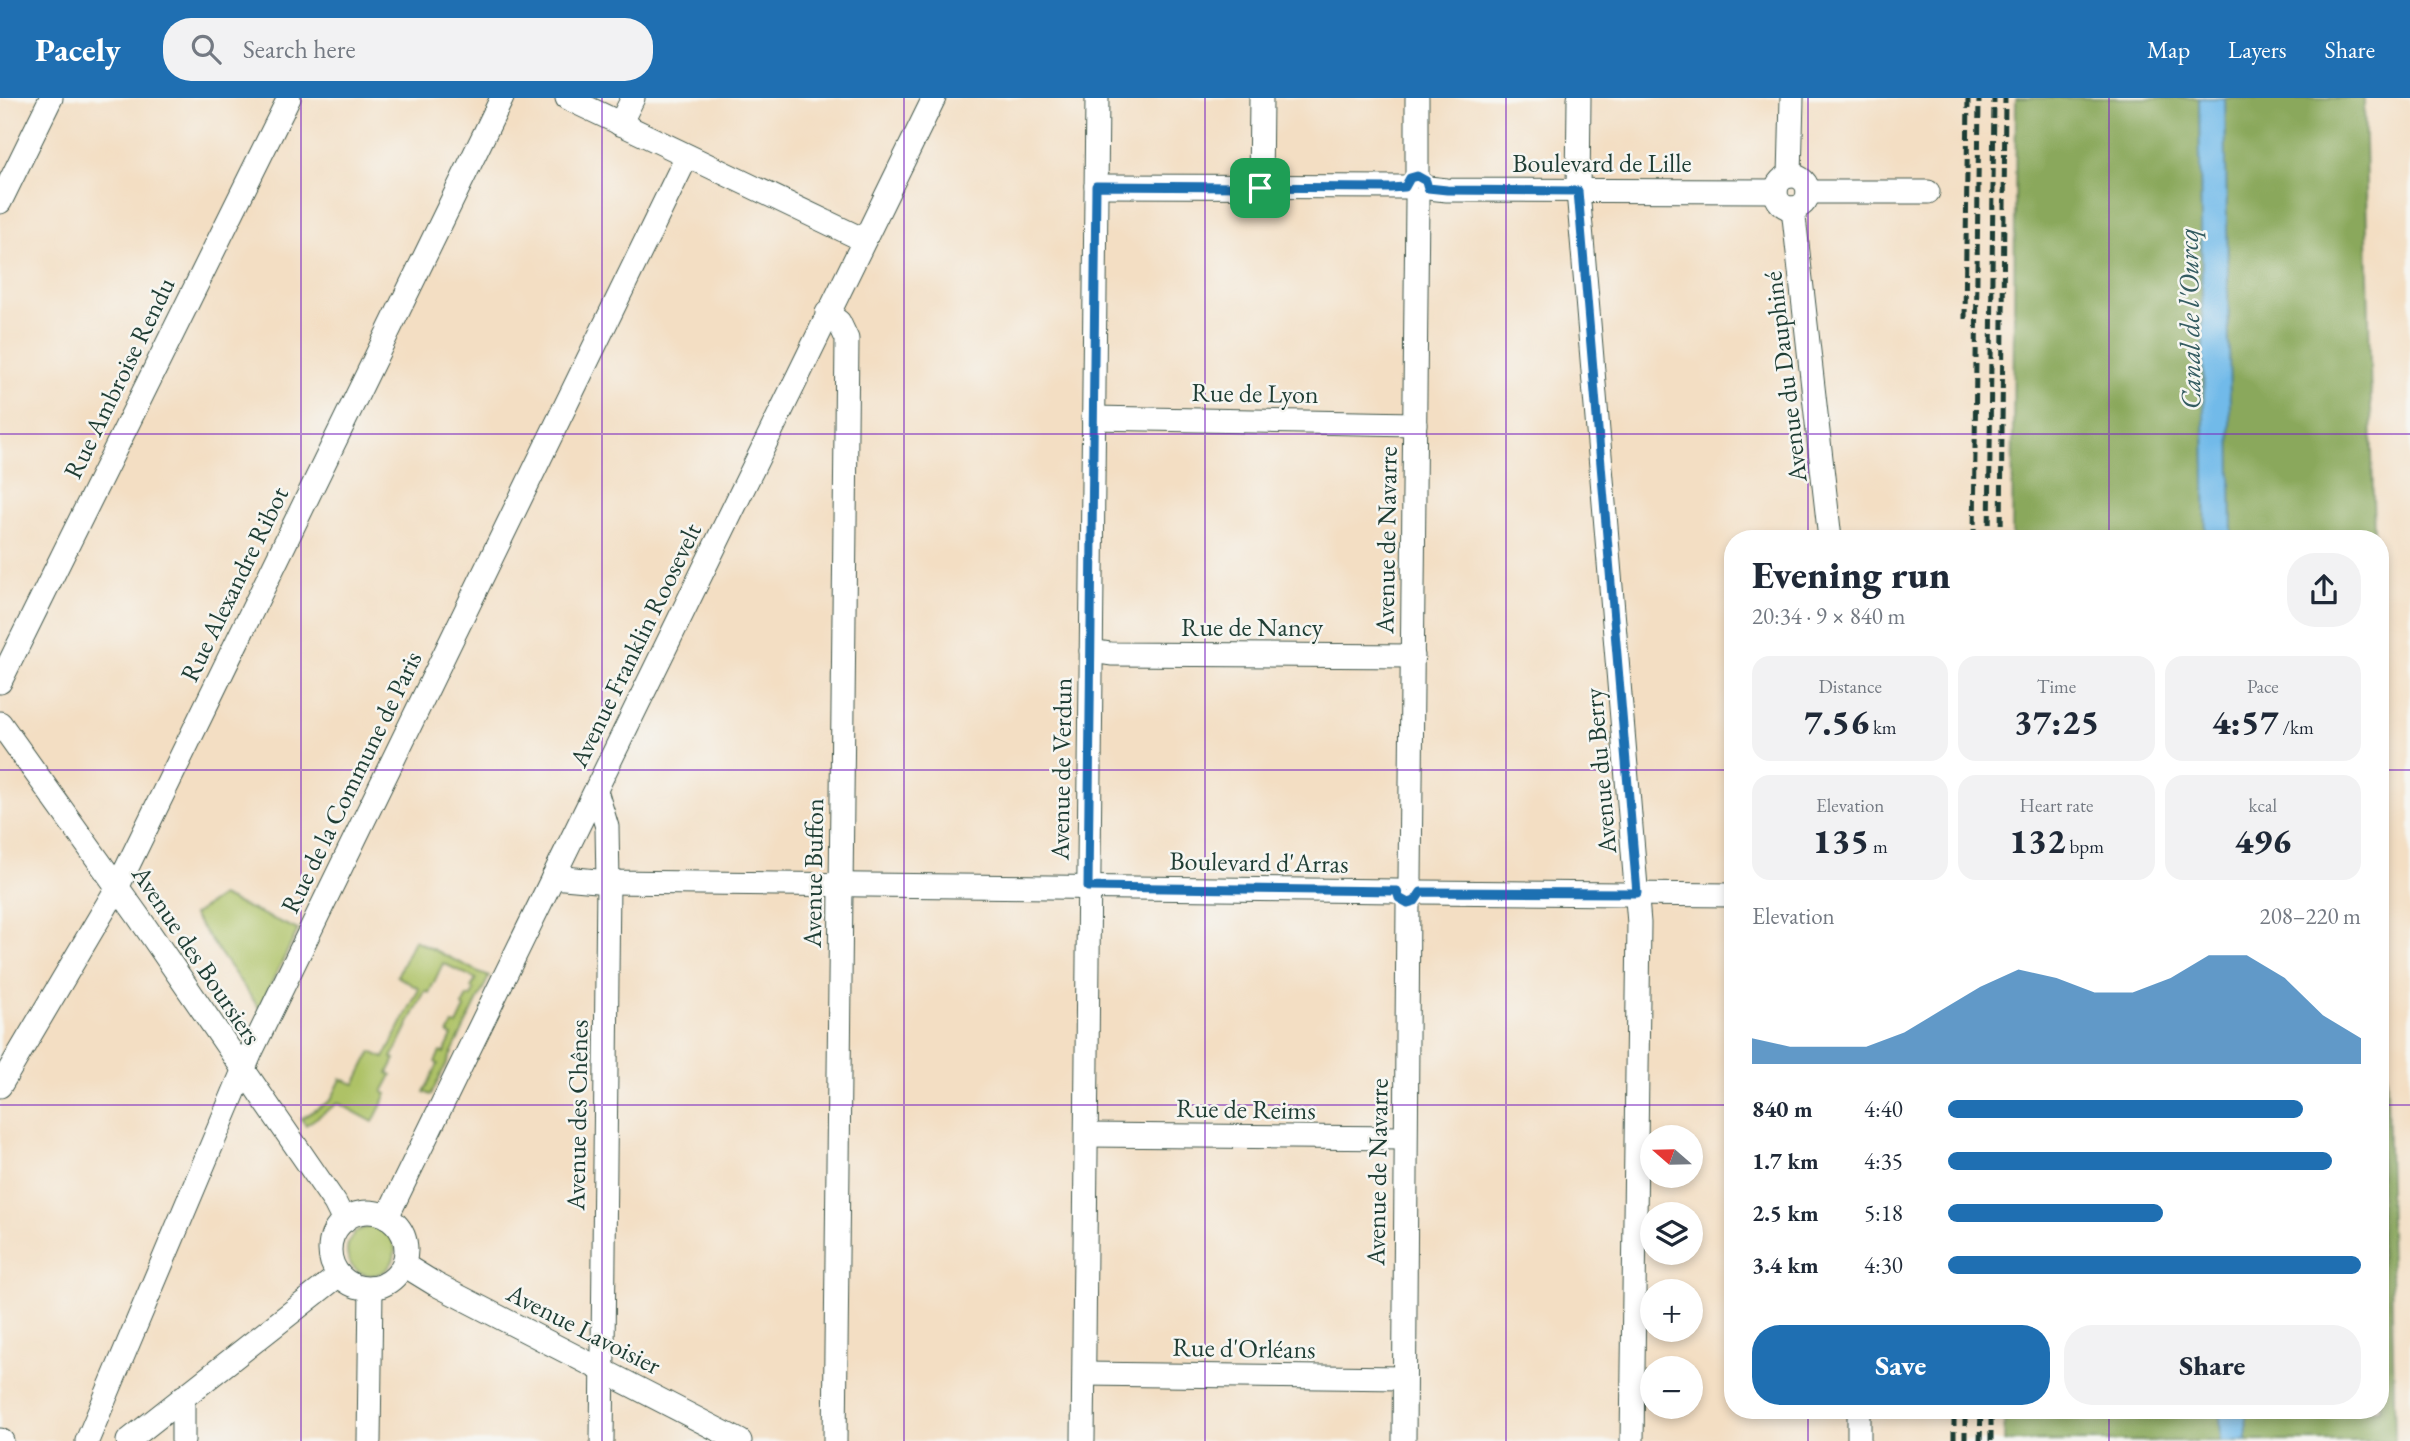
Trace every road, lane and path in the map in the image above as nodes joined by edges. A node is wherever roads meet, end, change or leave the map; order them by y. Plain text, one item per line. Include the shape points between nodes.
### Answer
1 (51, 98) edge
2 (289, 98) edge
3 (502, 98) edge
4 (567, 98) edge
5 (633, 98) edge
6 (934, 98) edge
7 (1097, 98) edge
8 (1261, 98) edge
9 (1417, 98) edge
10 (1579, 98) edge
11 (1792, 98) edge
12 (620, 124) junction
13 (687, 156) junction
14 (1783, 184) junction
15 (1096, 186) junction
16 (1260, 188) junction
17 (1417, 188) junction
18 (1578, 191) junction
19 (1928, 192) dead end
20 (1801, 200) junction
21 (0, 202) edge
22 (864, 240) junction
23 (828, 313) junction
24 (1093, 418) junction
25 (1415, 424) junction
26 (1829, 530) edge
27 (1091, 651) junction
28 (1413, 656) junction
29 (0, 682) edge
30 (0, 723) edge
31 (596, 791) junction
32 (553, 877) junction
33 (608, 883) junction
34 (841, 885) junction
35 (1088, 887) junction
36 (117, 888) junction
37 (1409, 891) junction
38 (1637, 893) junction
39 (1724, 895) edge
40 (243, 1070) junction
41 (0, 1086) edge
42 (1087, 1135) junction
43 (1405, 1138) junction
44 (387, 1217) junction
45 (344, 1221) junction
46 (404, 1265) junction
47 (339, 1275) junction
48 (371, 1288) junction
49 (603, 1370) junction
50 (1085, 1374) junction
51 (1404, 1378) junction
52 (183, 1397) junction
53 (1859, 1419) edge
54 (86, 1441) edge
55 (128, 1441) edge
56 (183, 1441) edge
57 (369, 1441) edge
58 (602, 1441) edge
59 (740, 1441) edge
60 (835, 1441) edge
61 (1083, 1441) edge
62 (1404, 1441) edge
63 (1632, 1441) edge
64 (1859, 1441) edge

1 - 21 street
2 - 29 street, Rue Ambroise Rendu
3 - 36 street, Rue Alexandre Ribot
4 - 12 street
5 - 12 street
6 - 22 street, Avenue Franklin Roosevelt
7 - 15 street, Avenue de Verdun
8 - 16 street
9 - 17 street, Avenue de Navarre
10 - 18 street, Avenue du Berry
11 - 14 street
12 - 13 street
13 - 22 street
13 - 40 street, Rue de la Commune de Paris
14 - 18 street, Boulevard de Lille
14 - 20 street via 1781,204
15 - 16 street, Boulevard de Lille
15 - 24 street, Avenue de Verdun
16 - 17 street, Boulevard de Lille
17 - 18 street, Boulevard de Lille
17 - 25 street, Avenue de Navarre
18 - 38 street, Avenue du Berry
19 - 20 street
20 - 26 street, Avenue du Dauphiné
22 - 23 street, Avenue Franklin Roosevelt
23 - 31 street, Avenue Franklin Roosevelt
23 - 34 street, Avenue Buffon via 839,322 847,339
24 - 25 street, Rue de Lyon
24 - 27 street, Avenue de Verdun
25 - 28 street, Avenue de Navarre
27 - 28 street, Rue de Nancy
27 - 35 street, Avenue de Verdun
28 - 37 street, Avenue de Navarre
30 - 36 street, Avenue des Boursiers
31 - 32 street, Avenue Franklin Roosevelt
31 - 33 street, Avenue des Chênes via 607,827
32 - 33 street, Boulevard d'Arras
32 - 44 street, Avenue Franklin Roosevelt
33 - 34 street, Boulevard d'Arras
33 - 49 street, Avenue des Chênes
34 - 35 street, Boulevard d'Arras
34 - 60 street, Avenue Buffon
35 - 37 street, Boulevard d'Arras
35 - 42 street, Avenue de Verdun
36 - 40 street, Avenue des Boursiers
36 - 41 street, Rue Alexandre Ribot
37 - 38 street, Boulevard d'Arras
37 - 43 street, Avenue de Navarre
38 - 39 street, Boulevard d'Arras
38 - 63 street, Avenue du Berry
40 - 45 street, Avenue des Boursiers
40 - 54 street, Rue de la Commune de Paris
42 - 43 street, Rue de Reims
42 - 50 street, Avenue de Verdun
43 - 51 street, Avenue de Navarre
44 - 45 street via 365,1212
44 - 46 street via 406,1243
45 - 47 street via 336,1230 330,1253
46 - 48 street via 390,1281
46 - 49 street, Avenue Lavoisier
47 - 48 street via 348,1283
47 - 52 street
48 - 57 street
49 - 58 street, Avenue des Chênes
49 - 59 street, Avenue Lavoisier
50 - 51 street, Rue d'Orléans
50 - 61 street, Avenue de Verdun
51 - 62 street, Avenue de Navarre
52 - 55 street
52 - 56 street
53 - 64 street

